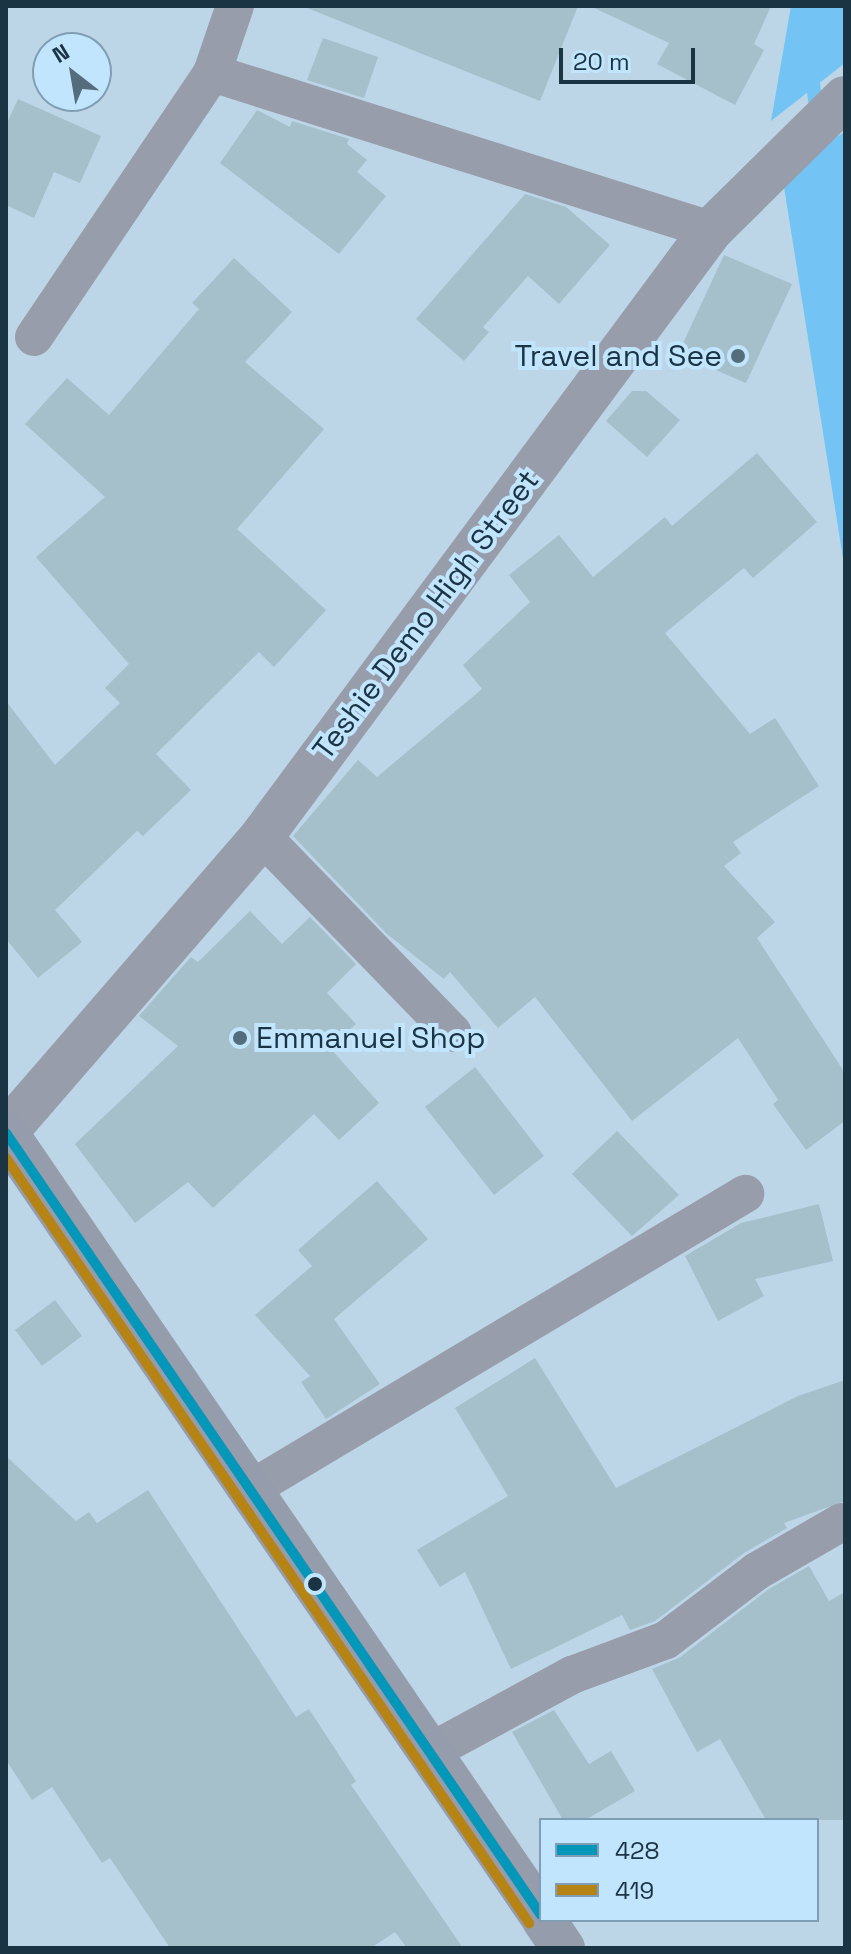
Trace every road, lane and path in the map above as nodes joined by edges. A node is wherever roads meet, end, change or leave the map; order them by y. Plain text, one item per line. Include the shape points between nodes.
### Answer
1 (235, 6) edge
2 (212, 73) junction
3 (845, 98) edge
4 (711, 230) junction
5 (34, 337) dead end
6 (262, 836) junction
7 (453, 1033) dead end
8 (6, 1132) edge
9 (745, 1194) dead end
10 (249, 1490) junction
11 (842, 1522) dead end
12 (430, 1752) junction
13 (539, 1912) edge
14 (546, 1922) edge
15 (563, 1948) edge

1 - 2 street
2 - 4 street
2 - 5 street
3 - 4 street, Teshie Demo High Street
4 - 6 street, Teshie Demo High Street
6 - 7 street
6 - 8 street, Teshie Demo High Street
8 - 10 main road
9 - 10 street
10 - 12 main road
11 - 12 street via 757,1571 666,1640 572,1675
12 - 13 main road
14 - 15 main road

